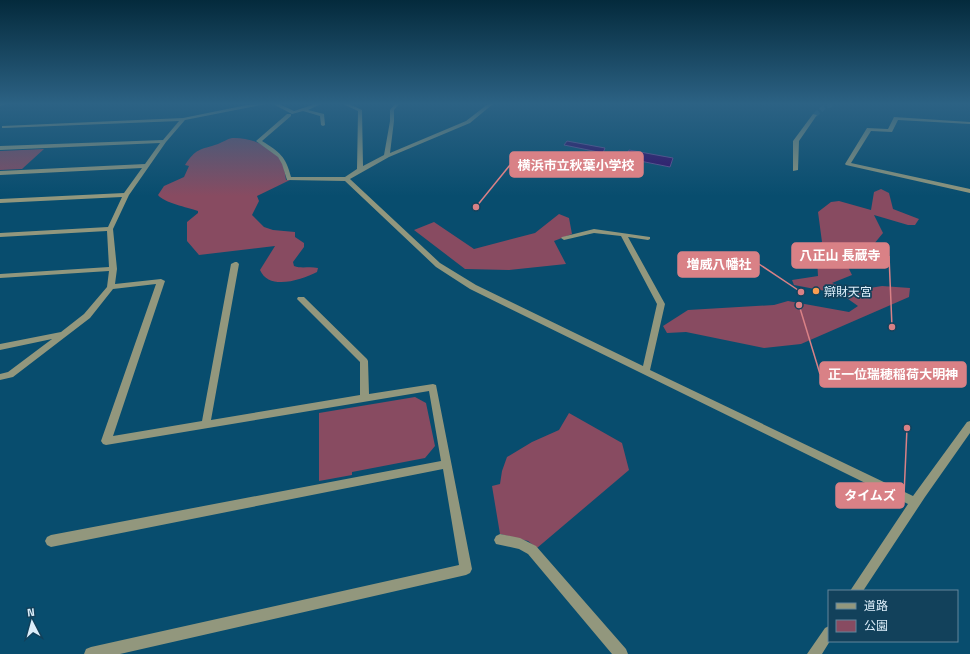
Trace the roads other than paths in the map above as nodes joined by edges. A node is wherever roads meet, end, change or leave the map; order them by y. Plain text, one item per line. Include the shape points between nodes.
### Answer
1 (170, 135) edge
2 (267, 135) edge
3 (360, 135) edge
4 (390, 135) edge
5 (438, 135) edge
6 (801, 135) edge
7 (866, 135) edge
8 (164, 141) junction
9 (0, 148) edge
10 (387, 156) junction
11 (146, 166) junction
12 (360, 170) junction
13 (795, 170) dead end
14 (0, 173) edge
15 (346, 179) junction
16 (970, 191) edge
17 (126, 195) junction
18 (0, 201) edge
19 (110, 229) junction
20 (624, 234) junction
21 (0, 235) edge
22 (564, 238) dead end
23 (648, 238) dead end
24 (235, 264) dead end
25 (113, 269) junction
26 (0, 276) edge
27 (111, 287) junction
28 (301, 299) dead end
29 (63, 334) junction
30 (0, 347) edge
31 (646, 370) junction
32 (0, 377) edge
33 (365, 398) junction
34 (206, 424) junction
35 (970, 425) edge
36 (447, 464) junction
37 (916, 502) junction
38 (500, 540) dead end
39 (51, 541) dead end
40 (857, 590) edge
41 (828, 633) edge
42 (91, 654) edge
43 (621, 654) edge
44 (814, 654) edge

1 - 8 street
2 - 15 street via 259,141 282,157 289,179
3 - 12 street
4 - 10 street
5 - 10 street
6 - 13 street via 796,141
7 - 16 street via 848,164
8 - 9 street
8 - 11 street
10 - 12 street
11 - 14 street
11 - 17 street
12 - 15 street
15 - 31 street via 438,264 473,287
17 - 18 street
17 - 19 street
19 - 21 street
19 - 25 street
20 - 22 street via 594,231
20 - 23 street
20 - 31 street via 661,304
24 - 34 street
25 - 26 street
25 - 27 street
27 - 29 street via 87,316
27 - 34 street via 161,281 106,441
28 - 33 street via 364,361
29 - 30 street
29 - 32 street via 10,375
31 - 37 street
33 - 34 street
33 - 36 street via 433,387
35 - 37 street
36 - 39 street
36 - 42 street via 466,569
37 - 40 street
38 - 43 street via 520,544 532,550
41 - 44 street

